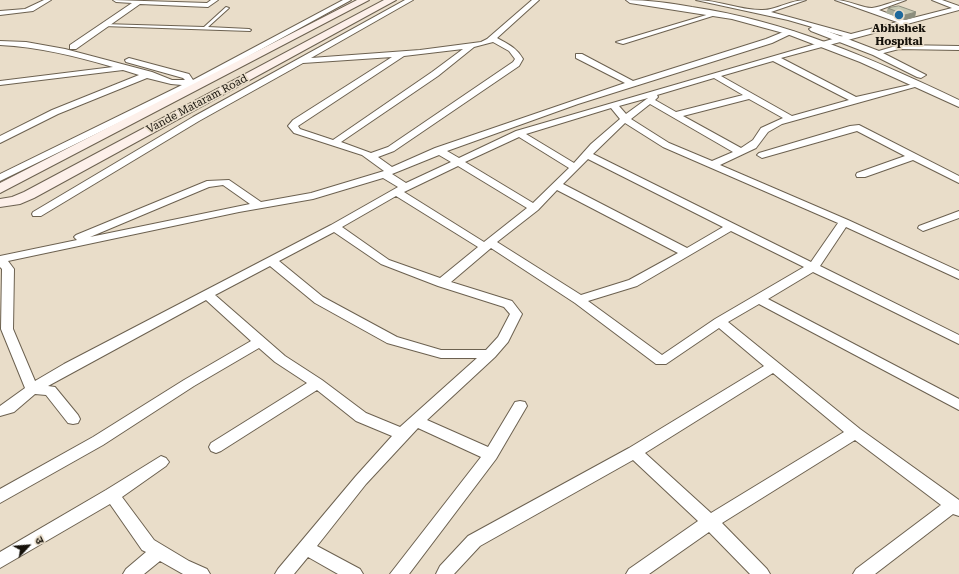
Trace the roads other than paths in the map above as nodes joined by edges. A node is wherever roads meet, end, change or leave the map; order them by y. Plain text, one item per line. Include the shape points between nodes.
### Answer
1 (48, 0) edge
2 (116, 0) edge
3 (215, 0) edge
4 (348, 0) edge
5 (364, 0) edge
6 (391, 0) edge
7 (410, 0) edge
8 (536, 0) edge
9 (630, 0) edge
10 (679, 0) edge
11 (699, 0) edge
12 (803, 0) edge
13 (838, 0) edge
14 (903, 0) edge
15 (935, 0) edge
16 (139, 2) junction
17 (227, 8) dead end
18 (959, 8) edge
19 (872, 10) junction
20 (0, 13) edge
21 (763, 13) junction
22 (715, 14) junction
23 (906, 23) junction
24 (103, 25) junction
25 (204, 28) junction
26 (249, 30) dead end
27 (791, 32) junction
28 (0, 36) edge
29 (846, 37) junction
30 (492, 38) junction
31 (0, 42) edge
32 (620, 42) dead end
33 (824, 43) junction
34 (471, 46) junction
35 (73, 47) junction
36 (934, 47) junction
37 (959, 48) edge
38 (876, 53) junction
39 (402, 54) junction
40 (579, 56) dead end
41 (959, 57) edge
42 (774, 58) junction
43 (300, 61) junction
44 (128, 68) junction
45 (149, 74) junction
46 (714, 75) junction
47 (0, 83) edge
48 (195, 84) junction
49 (633, 84) junction
50 (918, 85) junction
51 (959, 94) edge
52 (749, 96) junction
53 (654, 97) junction
54 (854, 99) junction
55 (959, 104) edge
56 (614, 106) junction
57 (676, 115) junction
58 (625, 118) junction
59 (789, 118) junction
60 (519, 133) junction
61 (0, 140) edge
62 (334, 143) junction
63 (438, 150) junction
64 (741, 152) junction
65 (588, 155) junction
66 (762, 155) dead end
67 (372, 156) junction
68 (914, 156) junction
69 (459, 163) junction
70 (712, 164) junction
71 (575, 168) junction
72 (387, 172) junction
73 (861, 175) dead end
74 (0, 178) edge
75 (959, 180) edge
76 (556, 185) junction
77 (0, 189) edge
78 (401, 190) junction
79 (0, 203) edge
80 (260, 206) junction
81 (534, 208) junction
82 (37, 214) dead end
83 (959, 214) edge
84 (844, 222) junction
85 (335, 227) junction
86 (730, 227) junction
87 (923, 228) dead end
88 (487, 245) junction
89 (58, 246) junction
90 (687, 253) junction
91 (271, 261) junction
92 (813, 267) junction
93 (4, 270) edge
94 (959, 275) edge
95 (442, 283) junction
96 (207, 294) junction
97 (759, 298) junction
98 (579, 300) junction
99 (719, 322) junction
100 (3, 330) edge
101 (959, 340) edge
102 (259, 342) junction
103 (490, 354) junction
104 (774, 366) junction
105 (317, 383) junction
106 (32, 389) junction
107 (959, 405) edge
108 (520, 406) dead end
109 (0, 411) edge
110 (72, 419) dead end
111 (416, 421) junction
112 (855, 433) junction
113 (402, 434) junction
114 (216, 447) dead end
115 (634, 452) junction
116 (492, 455) junction
117 (161, 462) dead end
118 (112, 495) junction
119 (0, 498) edge
120 (956, 507) edge
121 (710, 522) junction
122 (306, 548) junction
123 (158, 552) junction
124 (0, 561) edge
125 (132, 574) edge
126 (201, 574) edge
127 (284, 574) edge
128 (354, 574) edge
129 (399, 574) edge
130 (445, 574) edge
131 (635, 574) edge
132 (761, 574) edge
133 (862, 574) edge

1 - 20 street via 38,8 28,11
2 - 16 street
3 - 16 street via 208,4
4 - 48 street
5 - 48 main road, Vande Mataram Road
6 - 79 main road, Vande Mataram Road via 24,197
7 - 43 street
8 - 30 street
9 - 22 street
10 - 29 street via 756,13
11 - 21 street
12 - 21 street
13 - 19 street
14 - 19 street
15 - 18 street
16 - 24 street
17 - 25 lane
18 - 23 street
19 - 23 street
21 - 29 street
22 - 27 street
22 - 32 street
23 - 29 street
24 - 25 lane
24 - 35 street
25 - 26 lane
27 - 33 street
27 - 49 street
28 - 35 street via 35,38
29 - 33 street
29 - 38 street
30 - 34 street via 490,41
30 - 67 street via 518,54 516,64 391,149
31 - 44 street via 65,51
33 - 42 street
33 - 50 street
34 - 39 street
34 - 62 street via 435,74
35 - 48 street via 163,69 186,76
36 - 37 street
36 - 38 street via 899,47
36 - 41 street
38 - 51 street
39 - 43 street
39 - 62 street via 293,126 297,131
40 - 49 street
42 - 46 street
42 - 54 street
43 - 82 street via 196,119
44 - 45 street
44 - 47 street
45 - 48 street via 171,82
45 - 61 street via 55,112
46 - 52 street
46 - 53 street
48 - 74 street
48 - 77 main road, Vande Mataram Road
49 - 63 street via 522,119
50 - 54 street
50 - 55 street
52 - 57 street
52 - 59 street
53 - 56 street
53 - 57 street
53 - 58 street
54 - 59 street via 845,105
56 - 58 street
56 - 60 street
57 - 64 street
58 - 65 street via 594,146
58 - 70 street via 666,145
59 - 64 street via 771,125 764,130 757,142
60 - 69 street
60 - 71 street
62 - 67 street
63 - 69 street
63 - 72 street
64 - 70 street
65 - 71 street
65 - 86 street via 707,213
66 - 68 street via 853,128 866,130
67 - 72 street
68 - 73 street
68 - 75 street
69 - 78 street
69 - 81 street
70 - 84 street
71 - 76 street
72 - 78 street
72 - 80 street via 313,196
76 - 81 street
76 - 90 street
78 - 85 street
78 - 88 street
80 - 89 street
80 - 89 street via 225,182 219,181
81 - 88 street
83 - 87 street
84 - 92 street
84 - 94 street
85 - 91 street
85 - 95 street via 385,262
86 - 90 street
86 - 92 street
88 - 95 street
88 - 98 street
89 - 93 street via 0,259
90 - 98 street via 634,283
91 - 96 street
91 - 103 street via 319,300 392,340 441,354
92 - 97 street
92 - 101 street
93 - 100 street
95 - 103 street via 508,304 516,314 503,340
96 - 102 street
96 - 106 street
97 - 99 street
97 - 107 street
98 - 99 street via 661,361
99 - 104 street
100 - 106 street
102 - 105 street
102 - 119 street
103 - 111 street
104 - 112 street
104 - 115 street
105 - 113 street via 361,417
105 - 114 street
106 - 109 street via 9,408
106 - 110 street via 50,391
108 - 116 street
111 - 113 street
111 - 116 street
112 - 120 street
112 - 121 street
113 - 122 street
115 - 121 street
115 - 130 street via 474,541
116 - 129 street
117 - 118 street
118 - 123 street via 148,545
118 - 124 street
120 - 133 street
121 - 131 street
121 - 132 street
122 - 127 street
122 - 128 street
123 - 125 street
123 - 126 street

